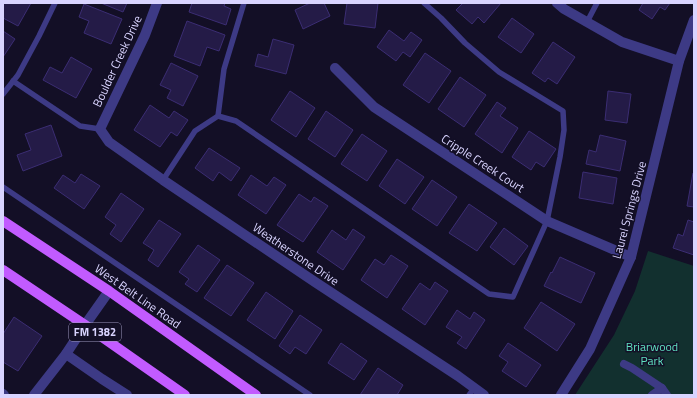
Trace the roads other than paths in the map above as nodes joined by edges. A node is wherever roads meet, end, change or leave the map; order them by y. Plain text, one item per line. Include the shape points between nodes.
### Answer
1 (55, 3) edge
2 (157, 3) edge
3 (244, 3) edge
4 (424, 3) edge
5 (557, 3) edge
6 (596, 3) edge
7 (694, 20) edge
8 (587, 22) junction
9 (679, 61) junction
10 (335, 68) dead end
11 (13, 81) junction
12 (3, 94) edge
13 (218, 116) junction
14 (100, 129) junction
15 (163, 180) junction
16 (3, 187) edge
17 (3, 221) edge
18 (547, 221) junction
19 (631, 257) junction
20 (3, 270) edge
21 (109, 291) junction
22 (85, 325) junction
23 (66, 354) junction
24 (624, 364) dead end
25 (662, 388) junction
26 (471, 391) edge
27 (34, 395) edge
28 (127, 395) edge
29 (185, 395) edge
30 (256, 395) edge
31 (310, 395) edge
32 (484, 395) edge
33 (561, 395) edge
34 (652, 395) edge
35 (667, 395) edge

1 - 11 lane
2 - 14 street, Boulder Creek Drive via 145,35
3 - 13 lane via 224,69
4 - 18 lane via 499,72 563,111 564,130
5 - 8 street via 564,10
6 - 8 lane
7 - 9 street, Laurel Springs Drive
8 - 9 street via 622,42
9 - 19 street, Laurel Springs Drive
10 - 18 street, Cripple Creek Court via 374,107
11 - 12 lane
11 - 14 lane via 80,126
13 - 15 lane via 195,131
13 - 18 lane via 236,121 489,294 513,297
14 - 15 street, Weatherstone Drive via 109,142
15 - 26 street, Weatherstone Drive via 458,376
16 - 31 lane
17 - 21 main road, West Belt Line Road
18 - 19 street, Cripple Creek Court
19 - 33 street, Laurel Springs Drive via 590,349
20 - 22 main road, FM 1382
21 - 22 street
21 - 30 main road, West Belt Line Road
22 - 23 street
22 - 29 main road, FM 1382
23 - 27 street
23 - 28 street
24 - 25 street
25 - 34 street
25 - 35 street
26 - 32 street, Weatherstone Drive

